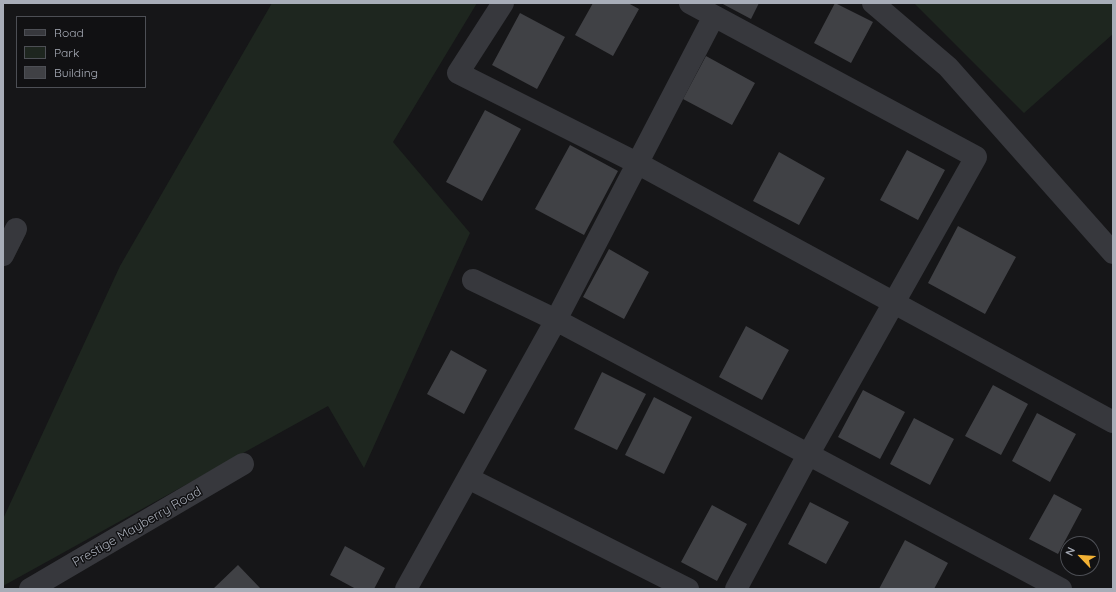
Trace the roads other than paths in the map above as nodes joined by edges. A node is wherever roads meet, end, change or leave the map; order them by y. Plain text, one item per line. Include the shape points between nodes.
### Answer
1 (503, 3) edge
2 (690, 3) edge
3 (873, 3) edge
4 (714, 16) junction
5 (637, 163) junction
6 (16, 230) dead end
7 (1113, 253) edge
8 (3, 255) edge
9 (473, 280) dead end
10 (894, 302) junction
11 (556, 320) junction
12 (1113, 422) edge
13 (808, 455) junction
14 (243, 464) dead end
15 (468, 478) junction
16 (30, 589) edge
17 (406, 589) edge
18 (688, 589) edge
19 (736, 589) edge
20 (1061, 589) edge

1 - 5 street via 458,73
2 - 4 street
3 - 7 street via 948,67
4 - 5 street
4 - 10 street via 976,157
5 - 10 street
5 - 11 street
6 - 8 street
9 - 11 street
10 - 12 street
10 - 13 street
11 - 13 street
11 - 15 street
13 - 19 street
13 - 20 street
14 - 16 street, Prestige Mayberry Road
15 - 17 street
15 - 18 street

